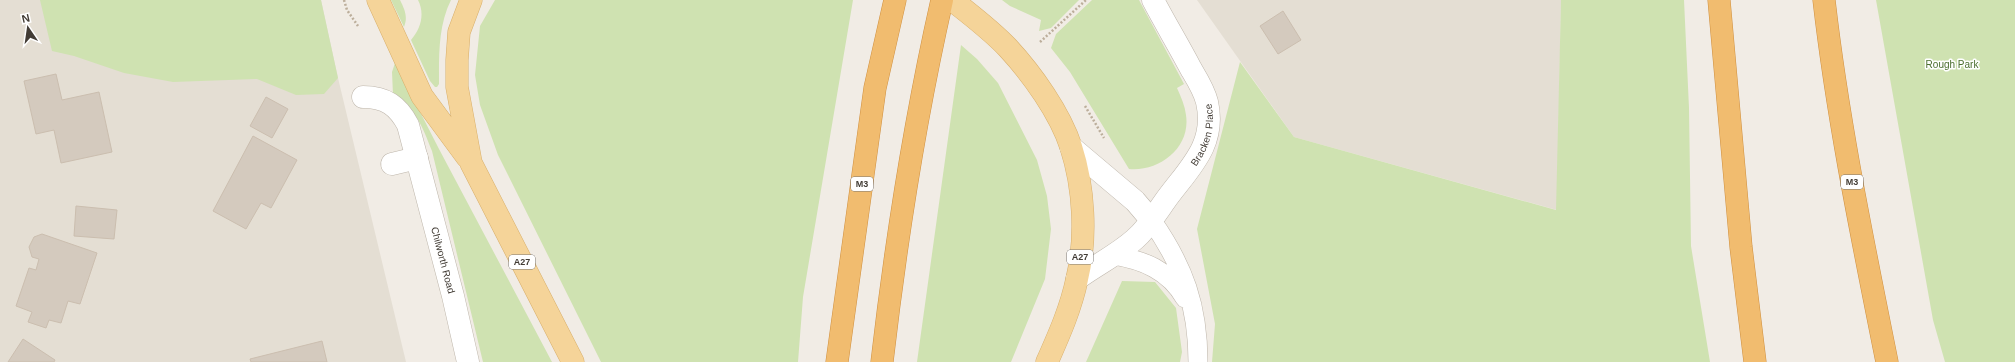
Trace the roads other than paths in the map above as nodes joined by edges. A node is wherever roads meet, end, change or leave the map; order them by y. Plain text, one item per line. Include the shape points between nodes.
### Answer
1 (378, 0) edge
2 (471, 0) edge
3 (895, 0) edge
4 (942, 0) edge
5 (952, 0) edge
6 (1152, 0) edge
7 (1719, 0) edge
8 (1824, 0) edge
9 (363, 97) dead end
10 (1071, 147) junction
11 (417, 158) junction
12 (471, 163) junction
13 (392, 164) dead end
14 (1152, 221) junction
15 (1113, 255) junction
16 (1077, 279) junction
17 (1196, 327) junction
18 (468, 362) edge
19 (573, 362) edge
20 (837, 362) edge
21 (882, 362) edge
22 (1048, 362) edge
23 (1198, 362) edge
24 (1755, 362) edge
25 (1887, 362) edge

1 - 12 main road, A27 via 422,96
2 - 12 main road, A27 via 459,32 457,74 460,111
3 - 20 highway, M3 via 875,88
4 - 21 highway via 917,122 895,258
5 - 10 main road, A27 via 997,38 1018,60 1047,99
6 - 14 street, Bracken Place via 1203,91 1207,102 1208,120 1199,158
7 - 24 highway via 1741,247
8 - 25 highway, M3 via 1829,46 1859,222
9 - 11 street, Chilworth Road via 381,98 396,106 408,125
10 - 14 street via 1134,201
10 - 16 main road, A27 via 1080,191 1082,223
11 - 13 street
11 - 18 street, Chilworth Road
12 - 19 main road, A27
14 - 15 street, Bracken Place via 1135,239
14 - 17 lane via 1172,252 1185,280 1194,307
15 - 16 street, Bracken Place
15 - 17 lane via 1134,258 1163,272 1184,296
16 - 22 main road, A27 via 1064,324
17 - 23 lane

